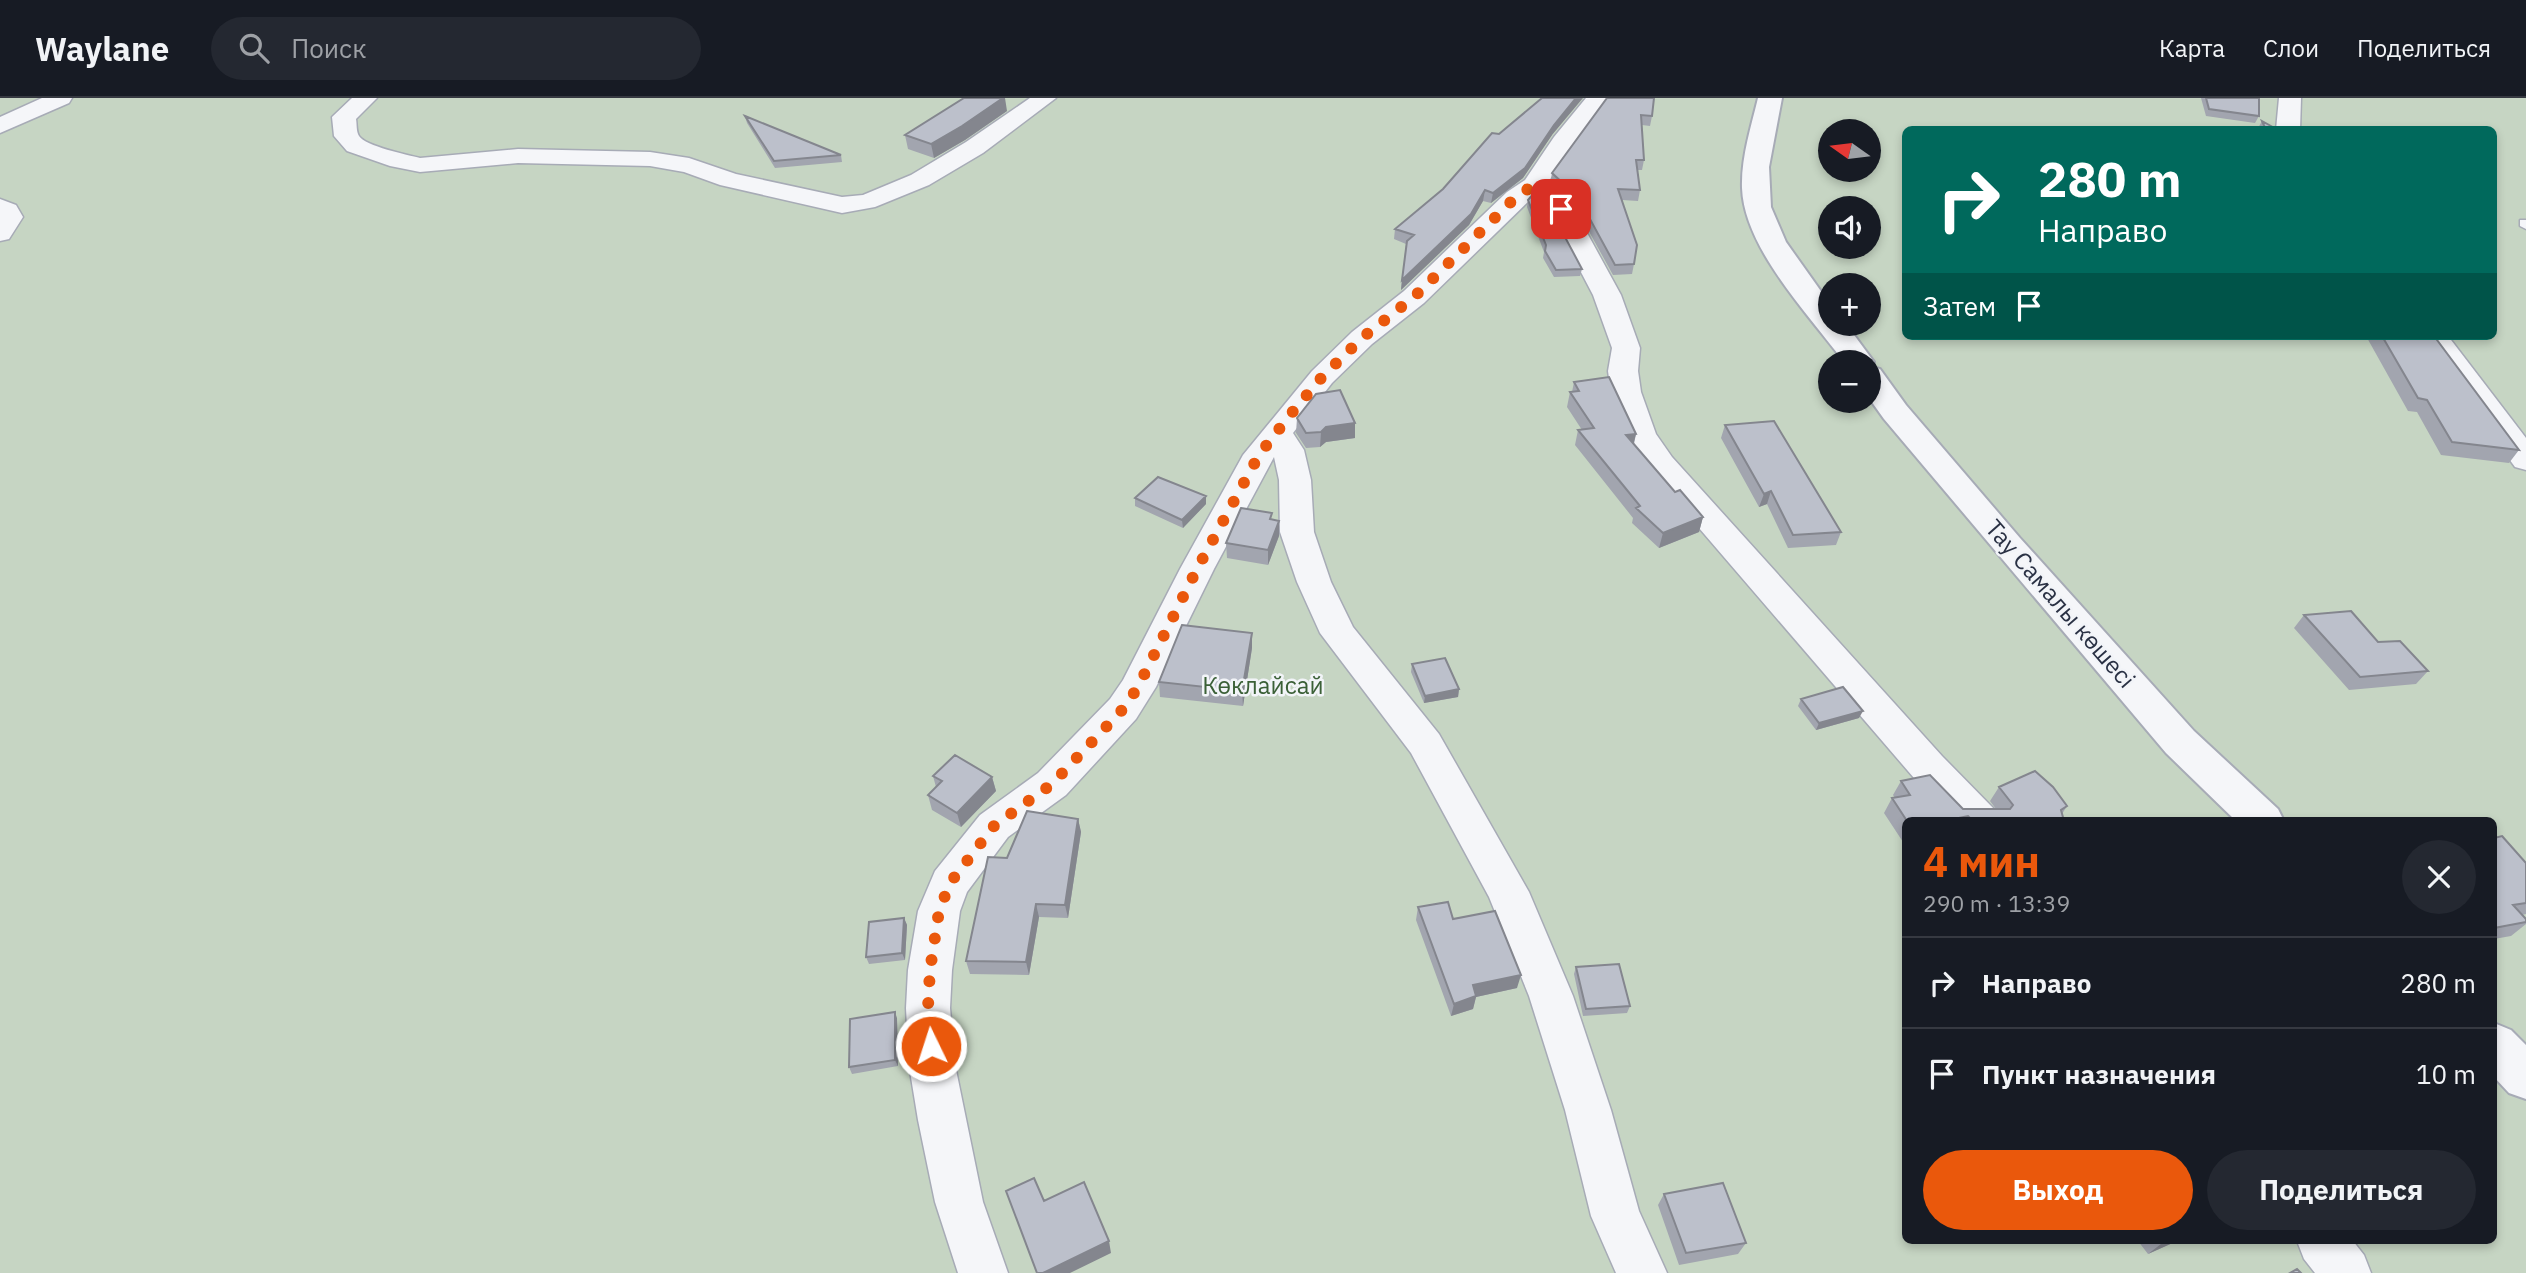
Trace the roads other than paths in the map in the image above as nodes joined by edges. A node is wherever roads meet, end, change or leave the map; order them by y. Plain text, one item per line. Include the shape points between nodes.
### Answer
1 (61, 98) edge
2 (366, 98) edge
3 (1045, 98) edge
4 (1598, 98) edge
5 (1770, 98) edge
6 (2290, 98) edge
7 (0, 126) edge
8 (2288, 126) edge
9 (1534, 185) junction
10 (0, 207) edge
11 (0, 233) edge
12 (1818, 305) edge
13 (2436, 340) edge
14 (1881, 393) edge
15 (1277, 432) junction
16 (2526, 460) edge
17 (1977, 817) edge
18 (2259, 817) edge
19 (2497, 1048) edge
20 (2526, 1077) edge
21 (2324, 1244) edge
22 (983, 1273) edge
23 (1642, 1273) edge
24 (2346, 1273) edge

1 - 7 street
2 - 3 street via 344,117 346,136 355,146 399,161 420,165 518,156 650,159 689,165 729,180 813,200 859,205 921,178
4 - 9 street
5 - 12 street via 1755,187 1759,212 1768,234
6 - 8 street
9 - 15 street via 1516,197 1414,297 1362,338 1322,377
9 - 17 street via 1561,209 1607,295 1626,348 1626,392 1642,434 1661,464
10 - 11 street via 10,217
13 - 16 street
14 - 18 street, Тау Самалы көшесі via 2180,742
15 - 22 street via 1259,455 1130,698 1052,784 994,826 950,883 939,911 928,1007 932,1065 959,1202
15 - 23 street via 1288,450 1295,480 1297,532 1338,633 1426,744 1508,892 1559,1021 1616,1216
19 - 20 street
21 - 24 street

